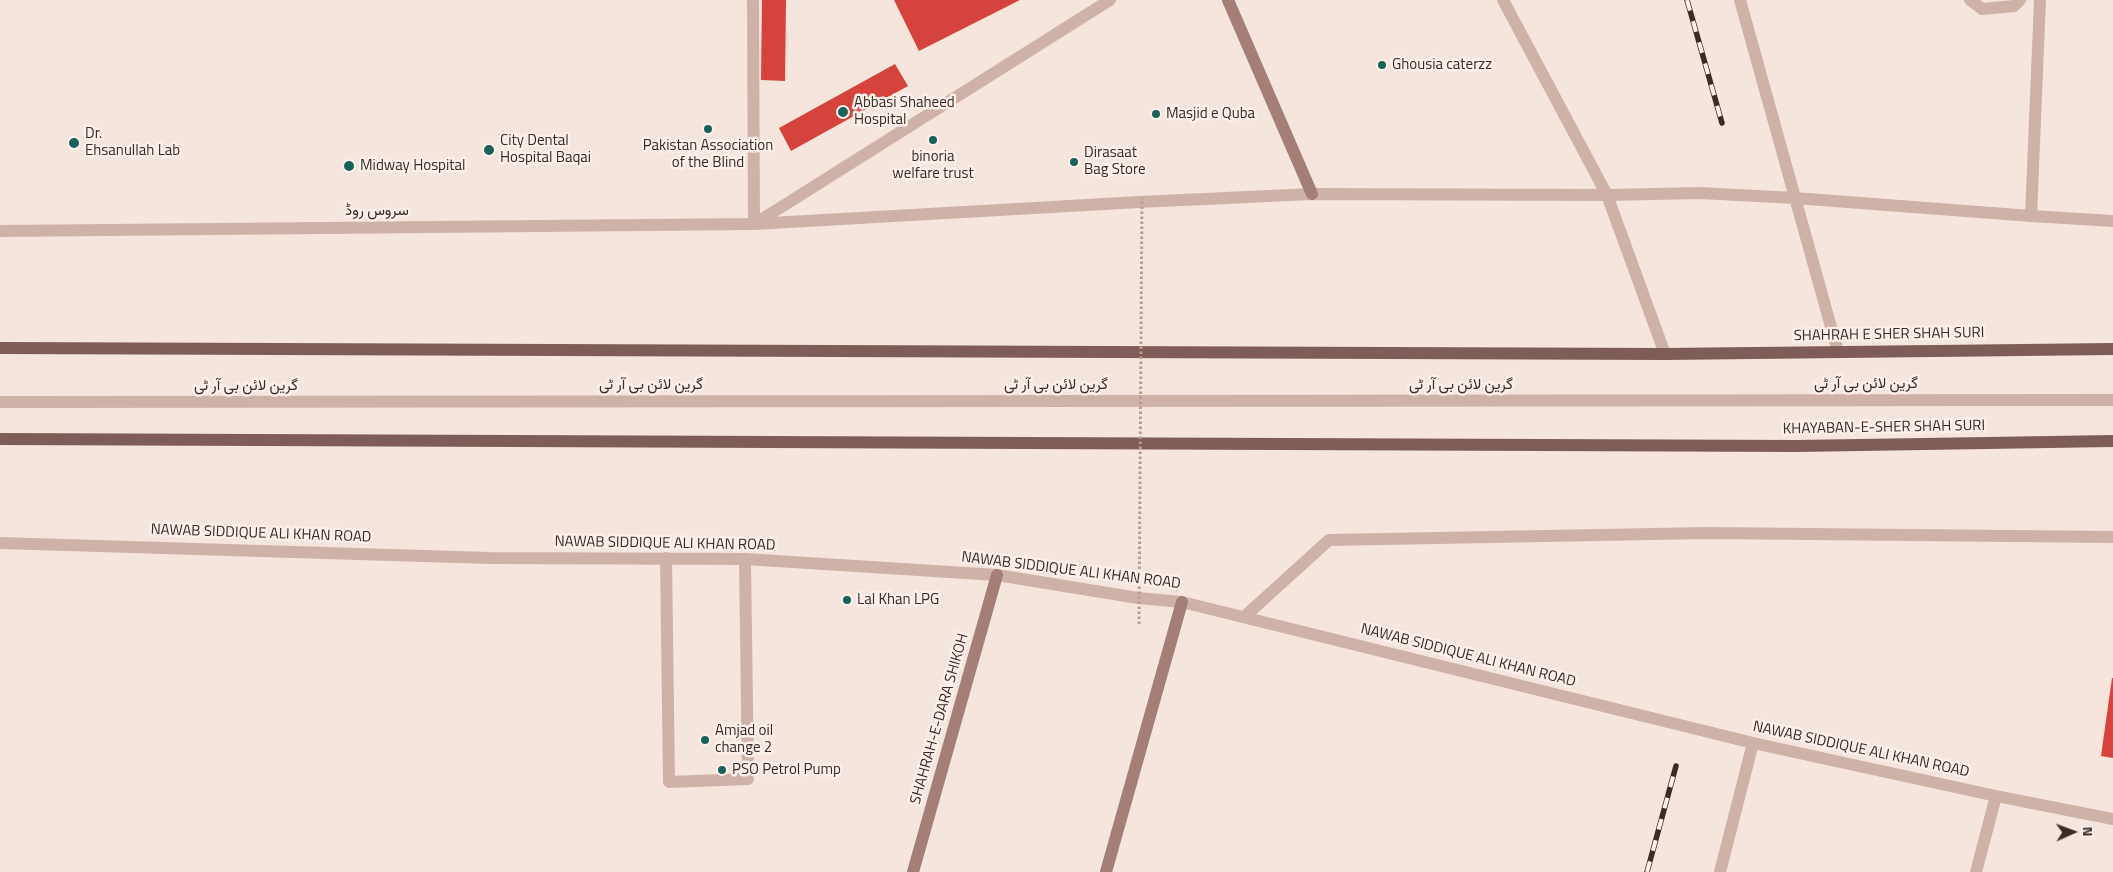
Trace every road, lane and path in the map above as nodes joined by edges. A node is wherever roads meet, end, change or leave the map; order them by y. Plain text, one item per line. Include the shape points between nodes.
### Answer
1 (753, 0) edge
2 (1110, 0) edge
3 (1228, 0) edge
4 (1503, 0) edge
5 (1740, 0) edge
6 (1970, 0) edge
7 (2020, 0) edge
8 (2040, 0) edge
9 (1312, 194) junction
10 (1607, 195) junction
11 (1142, 198) dead end
12 (1795, 198) junction
13 (2031, 216) junction
14 (2113, 221) edge
15 (754, 224) junction
16 (0, 230) edge
17 (0, 348) edge
18 (2113, 349) edge
19 (1838, 352) junction
20 (1666, 354) junction
21 (2113, 400) edge
22 (0, 402) edge
23 (0, 439) edge
24 (2113, 441) edge
25 (2113, 537) edge
26 (0, 543) edge
27 (666, 558) junction
28 (745, 559) junction
29 (997, 575) junction
30 (1182, 602) junction
31 (1244, 617) junction
32 (1139, 624) dead end
33 (1753, 743) junction
34 (1996, 796) junction
35 (2113, 819) edge
36 (913, 872) edge
37 (1106, 872) edge
38 (1720, 872) edge
39 (1976, 872) edge

1 - 15 street
2 - 15 street
3 - 9 street
4 - 10 street
5 - 12 street
6 - 7 street via 1982,9 2014,6
8 - 13 street
9 - 10 street, سروس روڈ
9 - 15 street, سروس روڈ
10 - 12 street, سروس روڈ via 1700,193
10 - 20 street
11 - 32 path, bridge
12 - 13 street, سروس روڈ
12 - 19 street
13 - 14 street, سروس روڈ
15 - 16 street, سروس روڈ
17 - 20 main road
18 - 19 main road, SHAHRAH E SHER SHAH SURI
19 - 20 main road, SHAHRAH E SHER SHAH SURI
21 - 22 street, گرین لائن بی آر ٹی
23 - 24 main road, KHAYABAN-E-SHER SHAH SURI via 1798,446
25 - 31 street via 1707,533 1328,540
26 - 27 street, NAWAB SIDDIQUE ALI KHAN ROAD via 490,558
27 - 28 street, NAWAB SIDDIQUE ALI KHAN ROAD
27 - 28 street via 669,782 748,779
28 - 29 street, NAWAB SIDDIQUE ALI KHAN ROAD
29 - 30 street, NAWAB SIDDIQUE ALI KHAN ROAD
29 - 36 street, SHAHRAH-E-DARA SHIKOH
30 - 31 street, NAWAB SIDDIQUE ALI KHAN ROAD
30 - 37 street
31 - 33 street, NAWAB SIDDIQUE ALI KHAN ROAD
33 - 34 street, NAWAB SIDDIQUE ALI KHAN ROAD
33 - 38 street
34 - 35 street, NAWAB SIDDIQUE ALI KHAN ROAD
34 - 39 street

